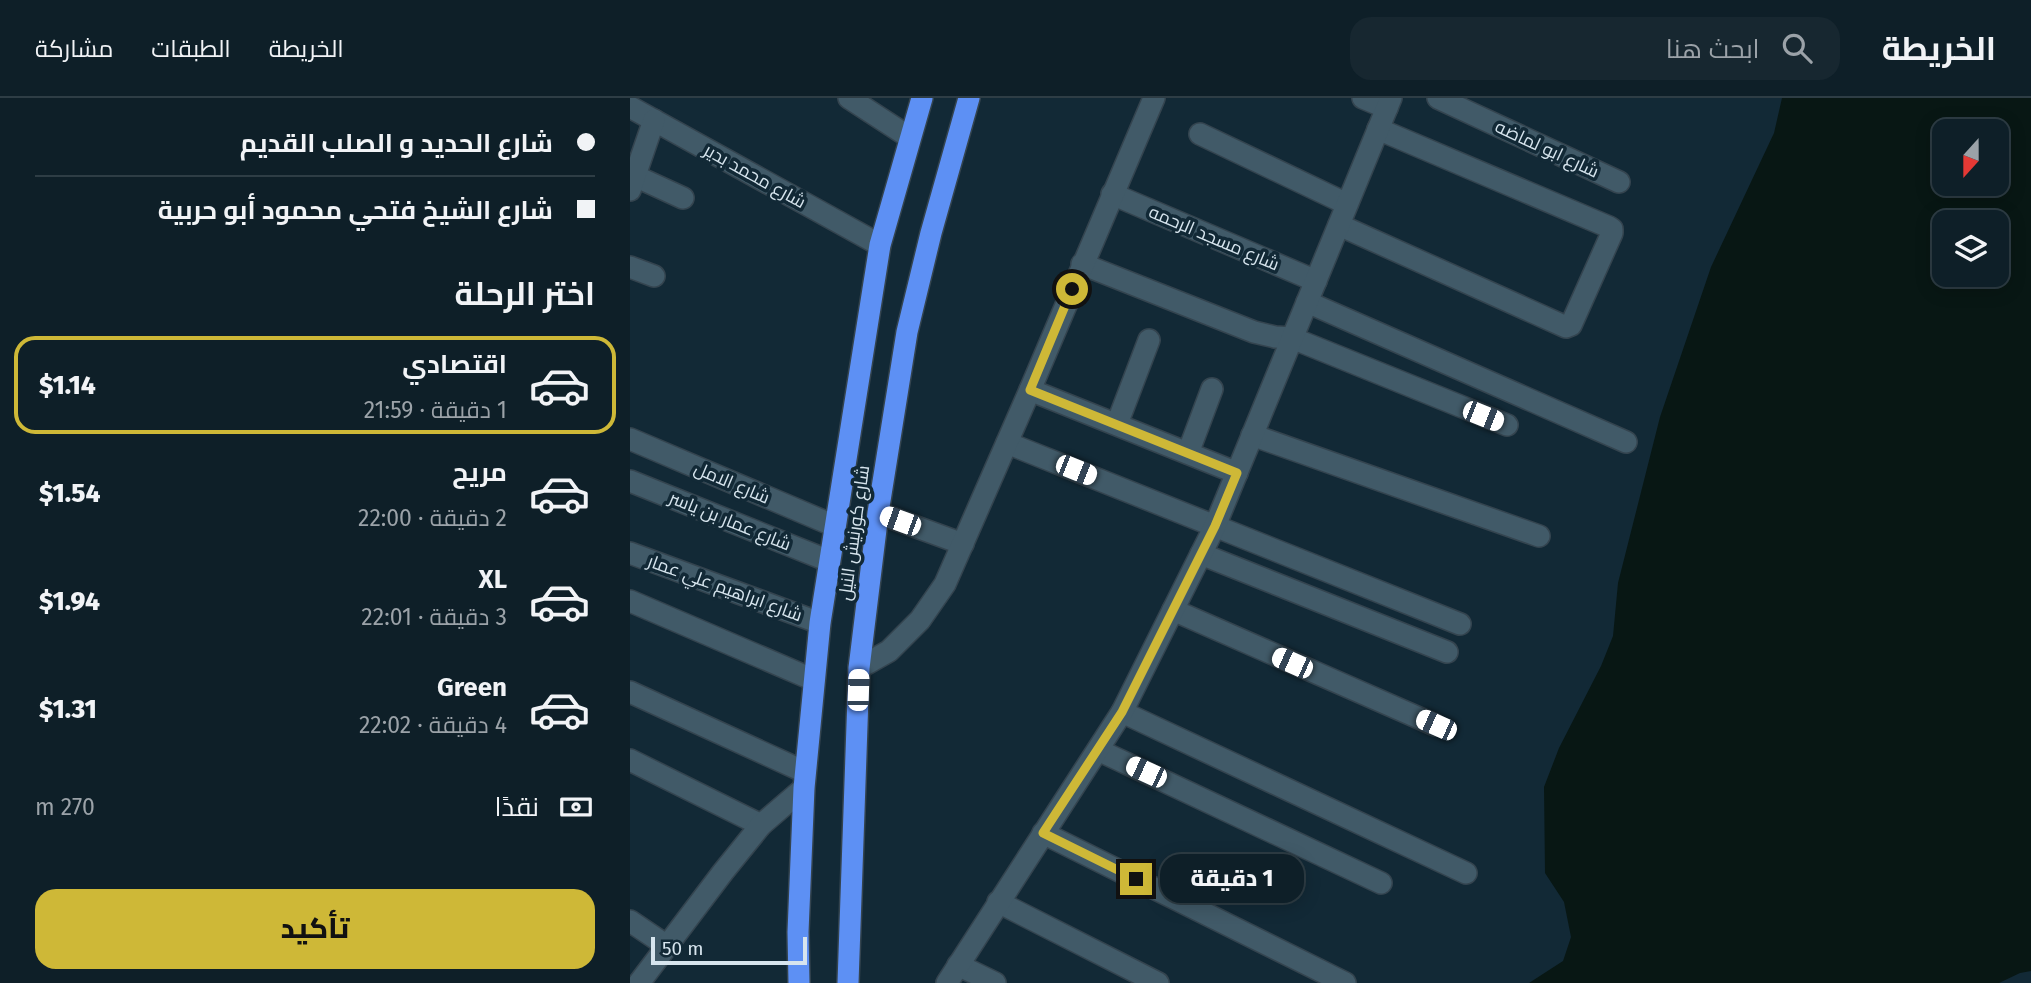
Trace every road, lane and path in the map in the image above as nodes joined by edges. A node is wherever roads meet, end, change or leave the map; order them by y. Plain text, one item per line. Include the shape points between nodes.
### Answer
1 (849, 98) edge
2 (922, 98) edge
3 (969, 98) edge
4 (1154, 98) edge
5 (1363, 98) edge
6 (1438, 98) edge
7 (1389, 103) edge
8 (630, 107) edge
9 (654, 120) junction
10 (1378, 129) junction
11 (1200, 134) dead end
12 (909, 137) junction
13 (1619, 182) dead end
14 (632, 183) edge
15 (1112, 194) junction
16 (683, 198) dead end
17 (1347, 204) junction
18 (1339, 225) junction
19 (880, 245) junction
20 (1082, 264) junction
21 (630, 267) edge
22 (654, 276) dead end
23 (1316, 281) junction
24 (1307, 302) junction
25 (1292, 338) junction
26 (1149, 340) dead end
27 (1212, 389) dead end
28 (1030, 390) junction
29 (1117, 424) junction
30 (1507, 425) dead end
31 (1252, 435) junction
32 (630, 439) edge
33 (1626, 442) dead end
34 (1007, 443) junction
35 (1188, 453) junction
36 (1237, 473) junction
37 (630, 481) edge
38 (878, 513) junction
39 (835, 526) junction
40 (1215, 526) junction
41 (1539, 536) dead end
42 (963, 544) junction
43 (630, 554) edge
44 (1201, 554) junction
45 (829, 561) junction
46 (630, 601) edge
47 (1173, 610) junction
48 (820, 623) junction
49 (1460, 624) dead end
50 (1447, 652) dead end
51 (859, 668) junction
52 (814, 680) junction
53 (630, 692) edge
54 (1122, 712) junction
55 (1436, 725) dead end
56 (1098, 750) junction
57 (630, 760) edge
58 (805, 780) junction
59 (761, 825) junction
60 (1043, 833) junction
61 (1466, 873) dead end
62 (1381, 883) dead end
63 (998, 902) junction
64 (630, 921) edge
65 (667, 946) junction
66 (952, 974) edge
67 (639, 983) edge
68 (799, 983) edge
69 (848, 983) edge
70 (995, 983) edge
71 (1158, 983) edge
72 (1345, 983) edge

1 - 12 street
2 - 12 highway, شارع كورنيش النيل
3 - 38 highway, شارع كورنيش النيل via 907,332
4 - 15 street
5 - 7 street
6 - 13 street, شارع ابو لماضه
7 - 10 street
8 - 9 street, شارع محمد بدير
9 - 14 street
9 - 19 street, شارع محمد بدير
10 - 17 street
10 - 18 street via 1609,227 1612,233 1571,325 1566,327
11 - 17 street
12 - 19 highway, شارع كورنيش النيل
14 - 16 street
15 - 20 street
15 - 23 street, شارع مسجد الرحمه
17 - 18 street
18 - 23 street
19 - 39 highway, شارع كورنيش النيل
20 - 25 street via 1254,332
20 - 28 street
21 - 22 street
23 - 24 street
24 - 25 street
24 - 33 street
25 - 30 street
25 - 31 street
26 - 29 street
27 - 35 street
28 - 29 street
28 - 34 street
29 - 35 street
31 - 36 street
31 - 41 street
32 - 39 street, شارع الامل
34 - 40 street
34 - 42 street
35 - 36 street
36 - 40 street
37 - 45 street, شارع عمار بن ياسر
38 - 42 street
38 - 51 highway, شارع كورنيش النيل
39 - 45 highway, شارع كورنيش النيل
40 - 44 street
40 - 49 street
42 - 51 street via 945,584 920,620 889,651
43 - 48 street, شارع ابراهيم علي عمار
44 - 47 street
44 - 50 street
45 - 48 highway, شارع كورنيش النيل
46 - 52 street
47 - 54 street
47 - 55 street
48 - 52 highway, شارع كورنيش النيل
51 - 69 highway, شارع كورنيش النيل
52 - 58 highway, شارع كورنيش النيل
53 - 58 street
54 - 56 street
54 - 61 street
56 - 60 street
56 - 62 street
57 - 59 street
58 - 59 street
58 - 68 highway, شارع كورنيش النيل
59 - 65 street
60 - 63 street
60 - 72 street
63 - 66 street
63 - 71 street
64 - 65 street
65 - 67 street
66 - 70 street

